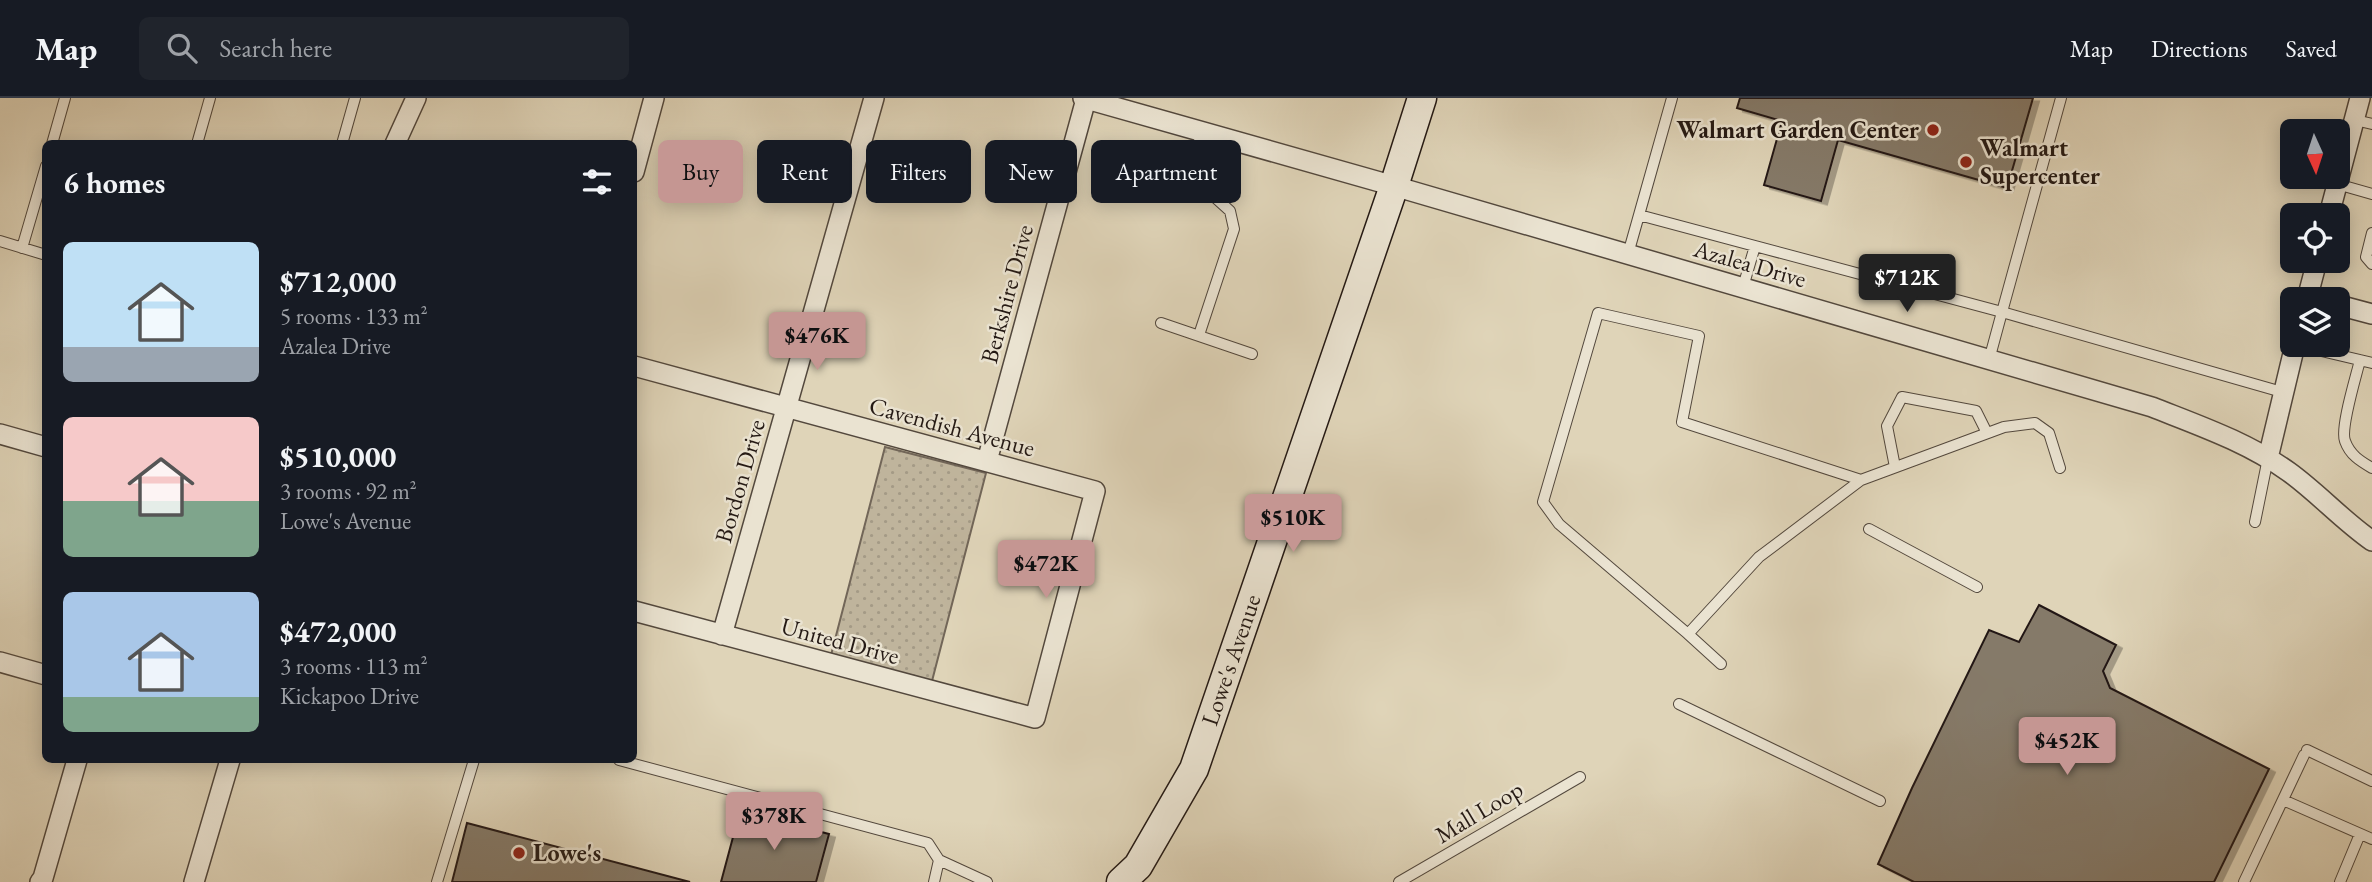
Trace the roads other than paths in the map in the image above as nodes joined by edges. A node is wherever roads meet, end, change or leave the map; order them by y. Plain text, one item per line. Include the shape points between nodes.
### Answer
1 (65, 98) edge
2 (211, 98) edge
3 (355, 98) edge
4 (416, 98) edge
5 (654, 98) edge
6 (874, 98) edge
7 (1084, 98) edge
8 (1422, 98) edge
9 (1672, 98) edge
10 (2061, 98) edge
11 (2360, 98) edge
12 (2363, 122) edge
13 (1201, 131) junction
14 (53, 140) edge
15 (198, 140) edge
16 (343, 140) edge
17 (398, 140) edge
18 (2350, 153) edge
19 (637, 161) edge
20 (42, 180) edge
21 (1394, 186) junction
22 (2350, 188) edge
23 (2372, 194) edge
24 (1639, 215) junction
25 (2372, 233) edge
26 (0, 241) edge
27 (1755, 246) junction
28 (22, 248) junction
29 (42, 254) edge
30 (1628, 254) junction
31 (2372, 264) edge
32 (1743, 287) junction
33 (2350, 308) edge
34 (2002, 312) junction
35 (2372, 314) edge
36 (1161, 323) dead end
37 (1199, 335) junction
38 (1252, 354) dead end
39 (2292, 357) edge
40 (2347, 357) edge
41 (1990, 360) junction
42 (2360, 360) junction
43 (2372, 363) edge
44 (637, 367) edge
45 (2282, 392) junction
46 (786, 408) junction
47 (1987, 433) junction
48 (0, 434) edge
49 (42, 446) edge
50 (2268, 458) junction
51 (987, 461) junction
52 (1895, 467) junction
53 (2060, 468) dead end
54 (2372, 468) edge
55 (1861, 480) junction
56 (2255, 522) dead end
57 (1869, 529) dead end
58 (2372, 541) edge
59 (1977, 587) dead end
60 (637, 612) edge
61 (1688, 634) junction
62 (722, 635) junction
63 (0, 662) edge
64 (1721, 664) dead end
65 (42, 674) edge
66 (1679, 704) dead end
67 (1034, 718) joint
68 (76, 763) edge
69 (229, 763) edge
70 (473, 763) edge
71 (630, 763) edge
72 (1580, 777) dead end
73 (2372, 781) edge
74 (2283, 800) junction
75 (1880, 801) dead end
76 (2360, 834) junction
77 (2372, 839) edge
78 (939, 860) junction
79 (40, 882) edge
80 (194, 882) edge
81 (437, 882) edge
82 (934, 882) edge
83 (987, 882) edge
84 (1121, 882) edge
85 (1399, 882) edge
86 (2245, 882) edge
87 (2340, 882) edge

1 - 14 lane
2 - 15 lane
3 - 16 lane
4 - 17 street
5 - 19 street
6 - 46 street, Bordon Drive
7 - 13 street, Azalea Drive
7 - 51 street, Berkshire Drive
8 - 21 street, Lowe's Avenue
9 - 24 lane
10 - 34 lane
11 - 12 street
12 - 18 street
13 - 21 street, Azalea Drive
13 - 37 lane via 1195,163 1198,182 1230,211 1234,229
20 - 28 lane
21 - 30 street, Azalea Drive
21 - 84 street, Lowe's Avenue via 1194,769 1138,866
22 - 23 lane
24 - 27 lane
24 - 30 lane
25 - 31 lane via 2366,257
26 - 28 lane
27 - 32 lane
27 - 34 lane
28 - 29 lane
30 - 32 street, Azalea Drive
32 - 41 street, Azalea Drive
33 - 35 street
34 - 41 lane
34 - 45 lane
36 - 37 lane
37 - 38 lane
39 - 45 street
40 - 42 lane
41 - 50 street, Azalea Drive via 2152,407 2237,440
42 - 43 lane
42 - 54 lane via 2344,439 2355,458
44 - 46 street, Cavendish Avenue
45 - 50 street
46 - 51 street, Cavendish Avenue
46 - 62 street, Bordon Drive
47 - 52 lane
47 - 52 lane via 1976,411 1902,397 1887,426
47 - 53 lane via 2035,424 2049,433
48 - 49 street
50 - 56 lane
50 - 58 street, Azalea Drive
51 - 67 street, Cavendish Avenue via 1095,491
52 - 55 lane
55 - 61 lane via 1759,557
55 - 61 lane via 1682,422 1699,336 1598,313 1543,502 1559,524
57 - 59 lane
60 - 62 street, United Drive
61 - 64 lane
62 - 67 street, United Drive
63 - 65 street
66 - 75 lane
68 - 79 street
69 - 80 street
70 - 81 lane
71 - 78 lane via 928,843
72 - 85 lane, Mall Loop
73 - 74 lane via 2305,752
74 - 76 lane
74 - 86 lane
76 - 77 lane
76 - 87 lane
78 - 82 lane
78 - 83 lane

